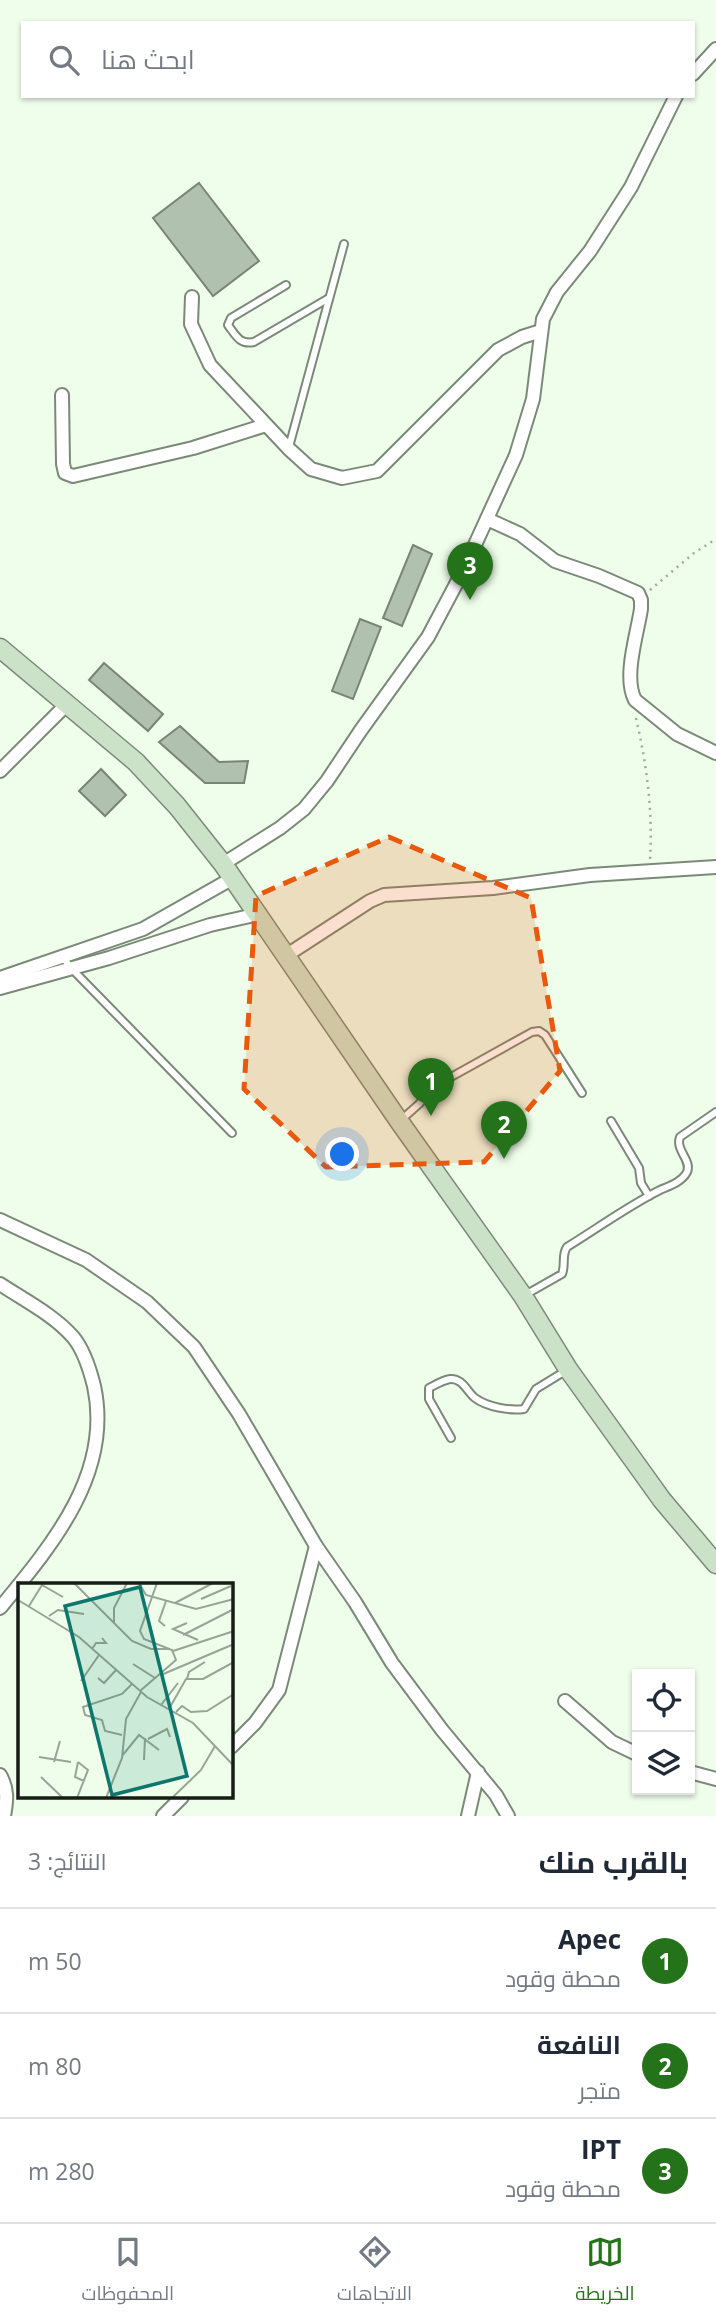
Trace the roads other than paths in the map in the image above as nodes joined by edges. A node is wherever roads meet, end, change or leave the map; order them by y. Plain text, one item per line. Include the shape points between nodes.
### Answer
1 (716, 48) edge
2 (695, 72) edge
3 (675, 98) edge
4 (344, 244) dead end
5 (286, 285) dead end
6 (192, 297) dead end
7 (329, 298) junction
8 (541, 331) junction
9 (62, 395) dead end
10 (266, 425) junction
11 (289, 449) junction
12 (487, 519) junction
13 (2, 653) edge
14 (67, 704) junction
15 (716, 753) edge
16 (0, 771) edge
17 (716, 867) edge
18 (228, 871) junction
19 (259, 914) junction
20 (104, 943) junction
21 (287, 955) junction
22 (62, 956) junction
23 (109, 958) junction
24 (71, 968) junction
25 (3, 979) edge
26 (582, 1093) dead end
27 (716, 1112) edge
28 (399, 1121) junction
29 (611, 1121) dead end
30 (232, 1133) dead end
31 (649, 1196) junction
32 (0, 1220) edge
33 (0, 1284) edge
34 (523, 1296) junction
35 (568, 1369) junction
36 (451, 1437) dead end
37 (316, 1546) junction
38 (716, 1564) edge
39 (20, 1583) edge
40 (18, 1586) edge
41 (0, 1608) edge
42 (565, 1701) dead end
43 (233, 1745) edge
44 (632, 1752) edge
45 (478, 1772) junction
46 (695, 1773) edge
47 (0, 1775) edge
48 (716, 1779) edge
49 (181, 1798) edge
50 (4, 1816) edge
51 (163, 1816) edge
52 (468, 1816) edge
53 (508, 1816) edge

1 - 2 street
3 - 8 street via 631,187 557,292
4 - 7 lane
5 - 7 lane via 231,318 228,325 238,340 254,342
6 - 10 street via 191,324 210,365
7 - 11 lane
8 - 11 street via 498,351 377,471 342,478 311,470
8 - 12 street via 527,422
9 - 10 street via 63,464 65,473 73,477
10 - 11 street
12 - 15 street via 520,534 555,561 639,596 631,693 677,734
12 - 18 street via 428,637 327,782 304,808
13 - 14 main road
14 - 16 street
14 - 18 main road via 145,771
17 - 21 street via 384,895
18 - 19 main road
18 - 20 street via 143,929
19 - 21 main road
19 - 23 street
20 - 22 street
20 - 23 street
21 - 28 main road
22 - 24 lane
22 - 25 street
23 - 24 street
24 - 25 street
24 - 30 lane
26 - 28 lane via 545,1035 532,1032 433,1087
27 - 31 lane via 680,1137 678,1146 687,1171 680,1180
28 - 34 main road
29 - 31 lane via 639,1168
31 - 34 lane via 567,1247 562,1274
32 - 37 street via 86,1260 129,1288 180,1332 239,1414
33 - 39 street via 72,1336 93,1380 99,1421 90,1471 69,1517
34 - 35 main road
35 - 36 lane via 536,1390 524,1409 481,1402 457,1380 429,1388 429,1399
35 - 38 main road via 662,1500
37 - 43 street via 279,1690
37 - 45 street via 414,1693
40 - 41 street
42 - 44 street via 612,1742
45 - 52 street
45 - 53 street
46 - 48 street
47 - 50 street via 7,1795
49 - 51 street

